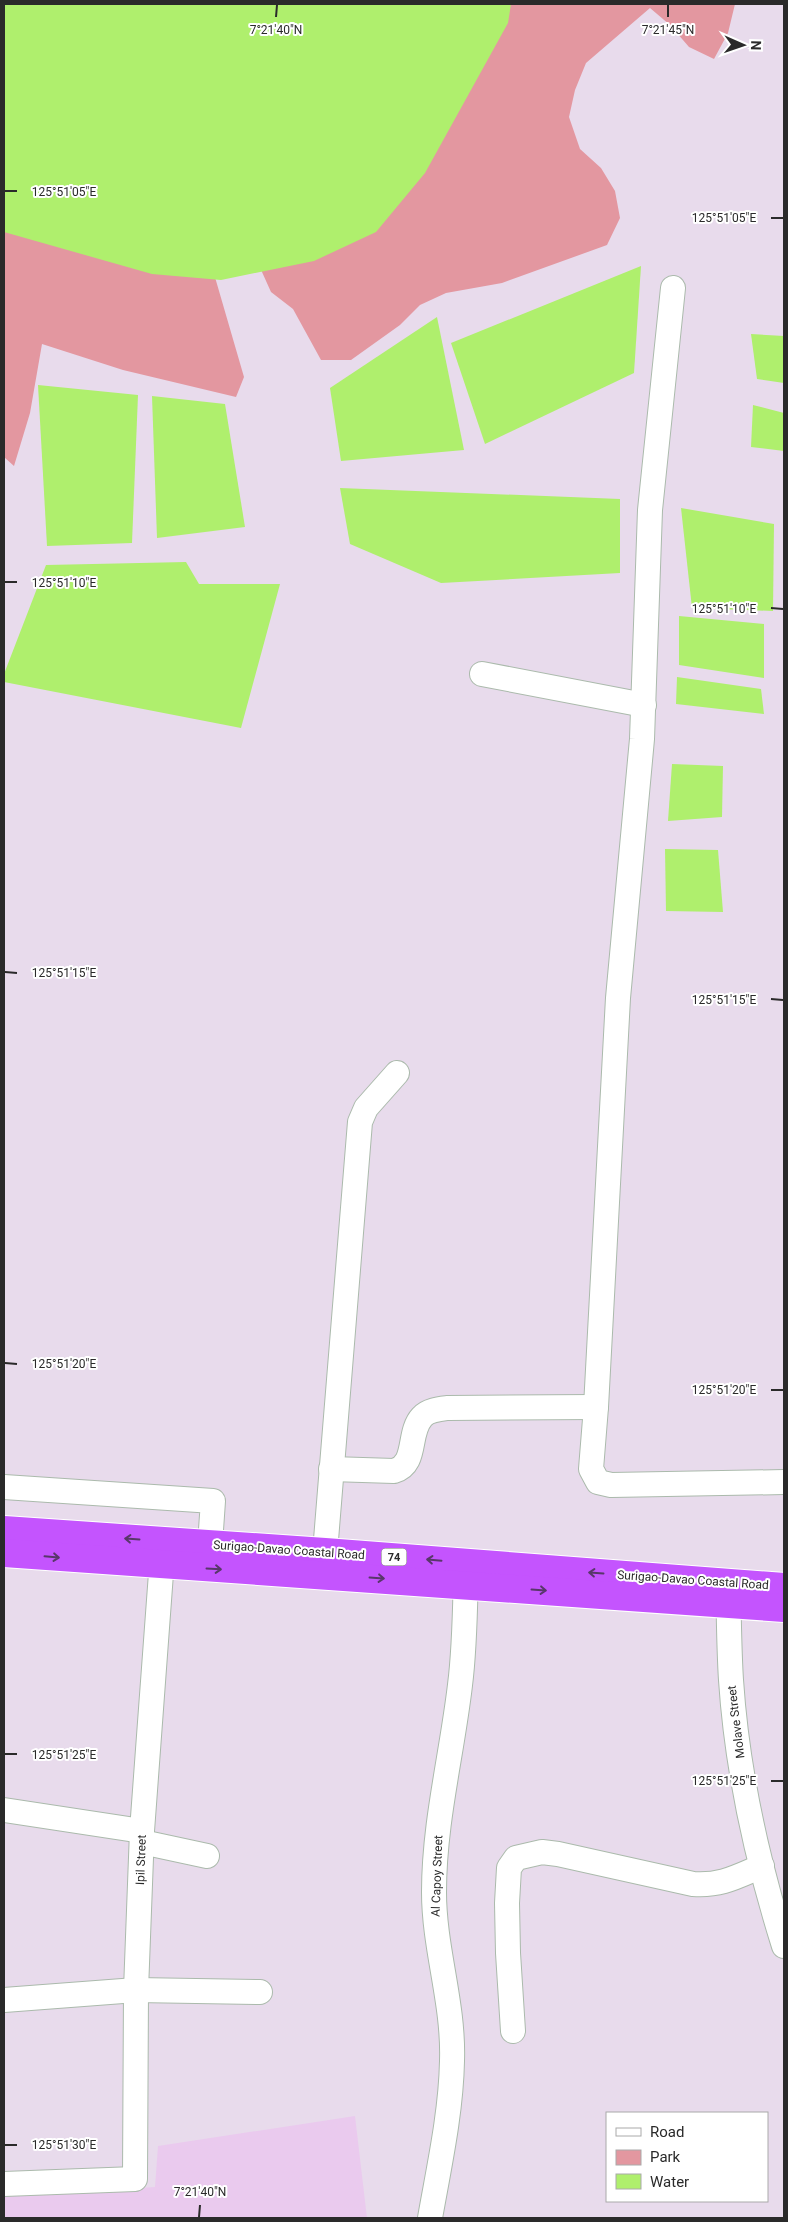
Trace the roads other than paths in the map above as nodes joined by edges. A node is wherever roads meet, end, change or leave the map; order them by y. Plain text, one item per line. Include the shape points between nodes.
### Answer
1 (673, 288) dead end
2 (482, 674) dead end
3 (644, 704) junction
4 (396, 1073) dead end
5 (596, 1407) junction
6 (331, 1469) junction
7 (784, 1482) edge
8 (4, 1487) edge
9 (4, 1530) edge
10 (210, 1544) junction
11 (325, 1552) junction
12 (4, 1553) edge
13 (162, 1553) junction
14 (466, 1574) junction
15 (784, 1587) edge
16 (728, 1594) junction
17 (784, 1608) edge
18 (4, 1810) edge
19 (142, 1836) junction
20 (207, 1856) dead end
21 (762, 1866) junction
22 (784, 1946) edge
23 (136, 1990) junction
24 (260, 1992) dead end
25 (4, 2000) edge
26 (513, 2030) dead end
27 (4, 2184) edge
28 (430, 2218) edge

1 - 3 street via 650,510
2 - 3 street
3 - 5 street via 618,998
4 - 6 street via 366,1108 360,1122
5 - 6 street via 448,1408 434,1411 422,1417 418,1424 407,1464 402,1469
5 - 7 street via 591,1469 598,1482 612,1485
6 - 11 street
8 - 10 street via 213,1501
13 -> 9 highway, Surigao-Davao Coastal Road / 74
10 - 11 highway, Surigao-Davao Coastal Road / 74
10 - 13 highway, Surigao-Davao Coastal Road / 74
14 -> 11 highway, Surigao-Davao Coastal Road / 74
12 -> 13 highway, Surigao-Davao Coastal Road / 74
13 -> 14 highway, Surigao-Davao Coastal Road / 74
13 - 19 street, Ipil Street
14 - 16 highway, Surigao-Davao Coastal Road / 74
14 - 28 street, Al Capoy Street via 460,1686 438,1838 434,1891 436,1932 448,1994 452,2060
15 - 16 highway, Surigao-Davao Coastal Road / 74
16 - 17 highway, Surigao-Davao Coastal Road / 74
16 - 21 street, Molave Street via 731,1682 751,1824
18 - 19 street
19 - 20 street
19 - 23 street, Ipil Street
21 - 22 street, Molave Street
21 - 26 street via 723,1883 708,1885 558,1854 542,1852 516,1858 509,1868 507,1903
23 - 24 street
23 - 25 street
23 - 27 street, Ipil Street via 135,2179

